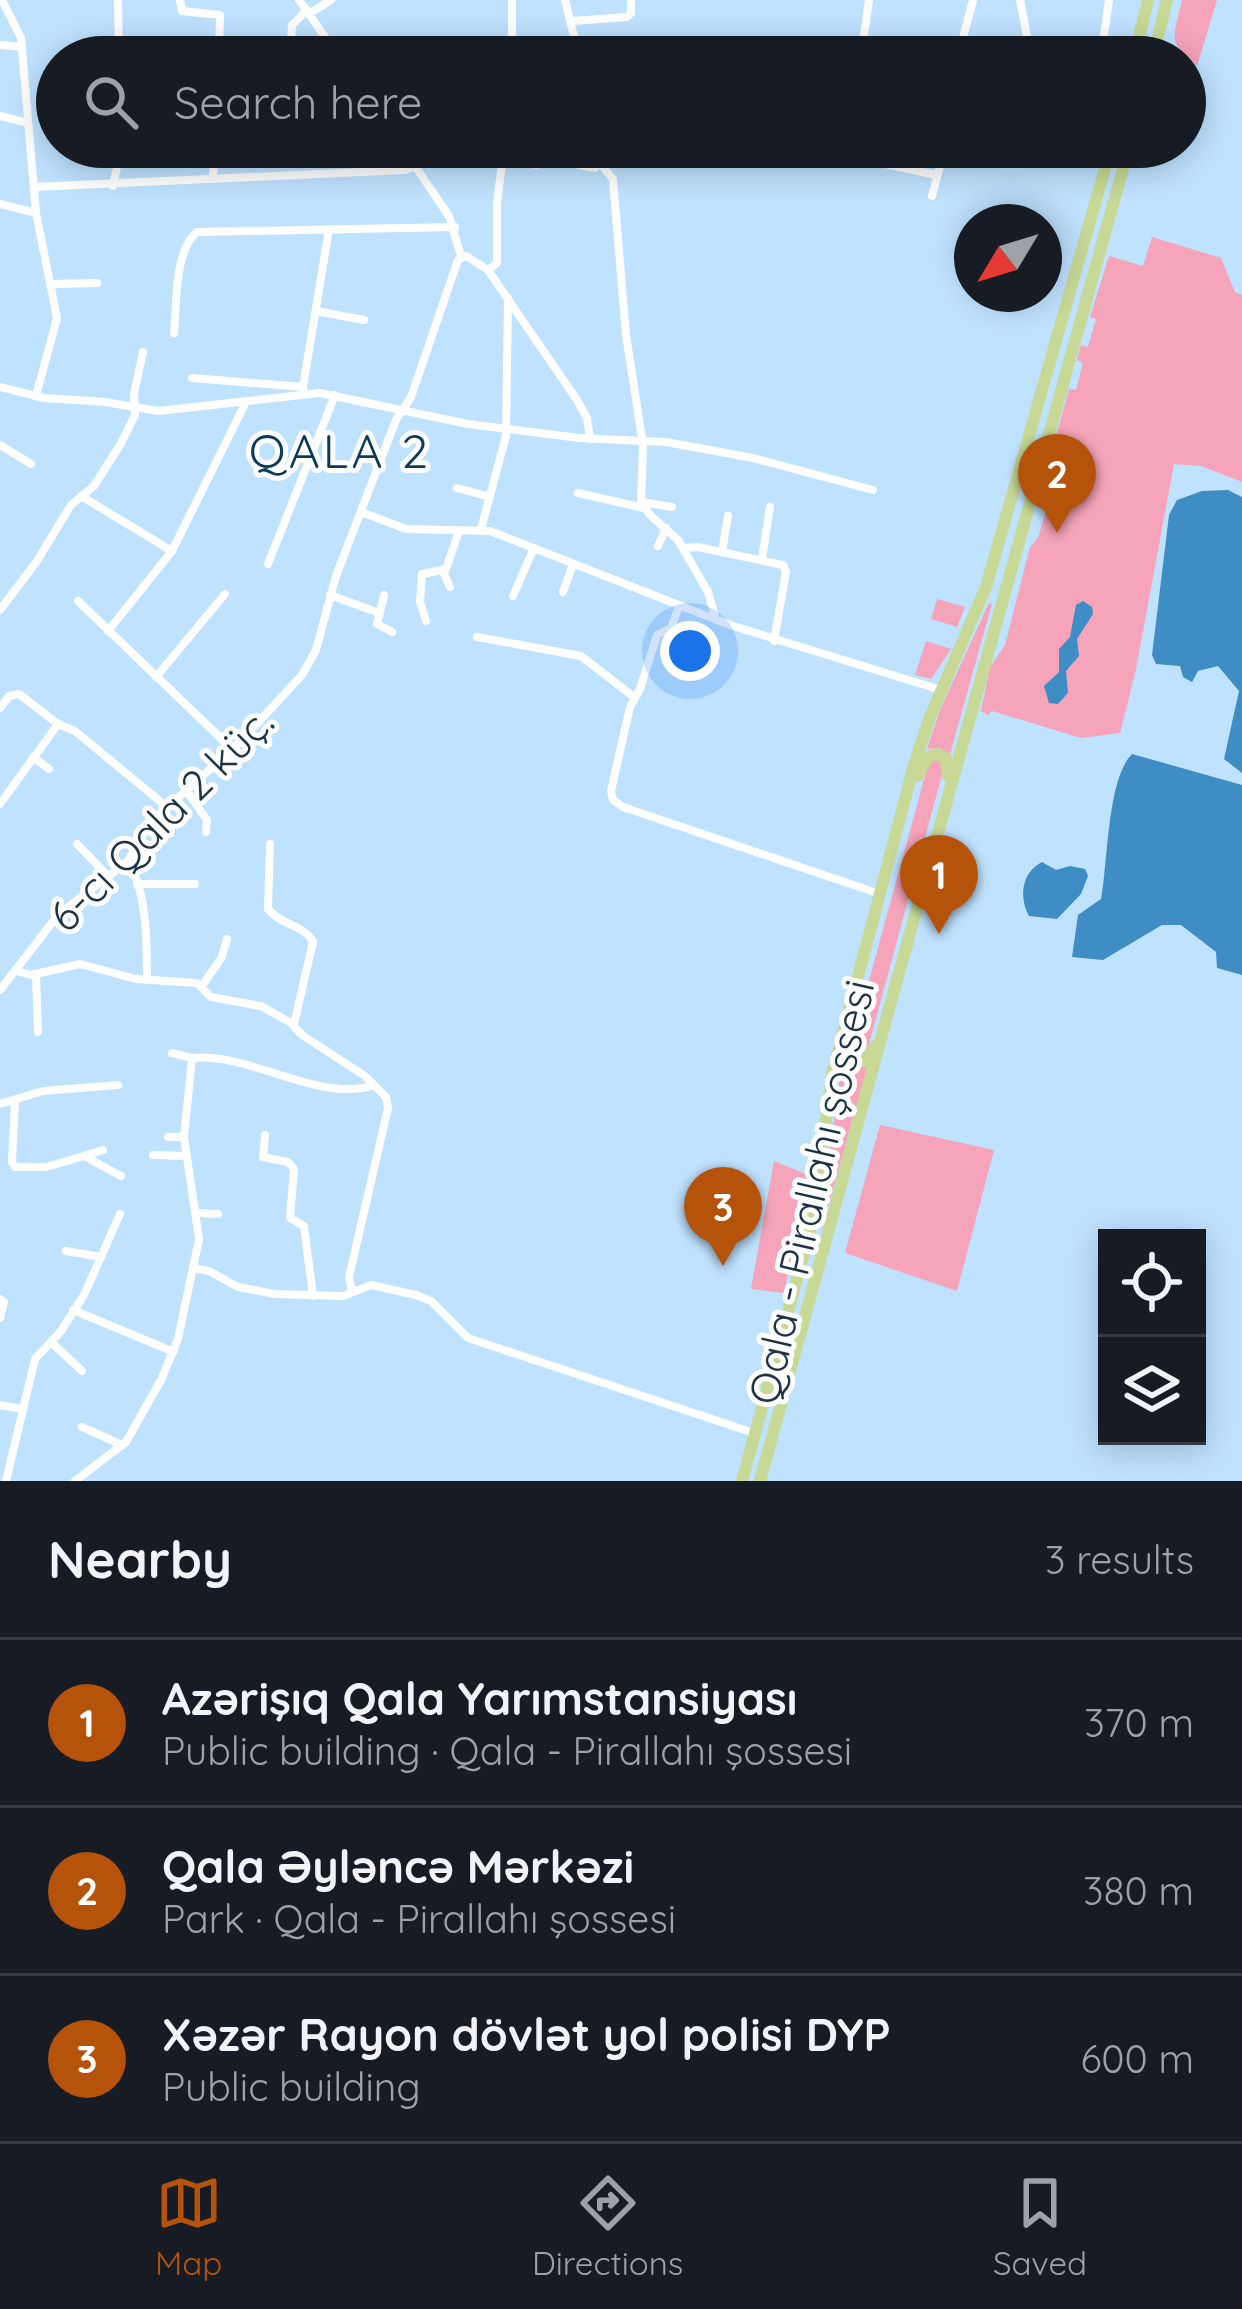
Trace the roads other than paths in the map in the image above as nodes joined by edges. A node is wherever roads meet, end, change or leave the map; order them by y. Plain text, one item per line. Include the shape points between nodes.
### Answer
1 (2, 0) edge
2 (118, 0) edge
3 (180, 0) edge
4 (299, 0) edge
5 (512, 0) edge
6 (566, 0) edge
7 (631, 0) edge
8 (869, 0) edge
9 (973, 0) edge
10 (1020, 0) edge
11 (1109, 0) edge
12 (1148, 0) edge
13 (1167, 0) edge
14 (331, 1) edge
15 (308, 12) junction
16 (572, 21) junction
17 (119, 36) edge
18 (220, 36) edge
19 (291, 36) edge
20 (324, 36) edge
21 (512, 36) edge
22 (575, 36) edge
23 (864, 36) edge
24 (964, 36) edge
25 (1027, 36) edge
26 (1104, 36) edge
27 (1139, 36) edge
28 (1158, 36) edge
29 (2, 45) edge
30 (22, 47) junction
31 (0, 116) edge
32 (28, 123) junction
33 (117, 168) edge
34 (213, 168) edge
35 (410, 168) edge
36 (417, 168) edge
37 (501, 168) edge
38 (604, 168) edge
39 (903, 168) edge
40 (939, 168) edge
41 (1105, 168) edge
42 (1123, 168) edge
43 (937, 176) junction
44 (213, 179) junction
45 (113, 186) junction
46 (34, 187) junction
47 (932, 196) dead end
48 (0, 204) edge
49 (36, 213) junction
50 (455, 227) junction
51 (329, 228) junction
52 (461, 256) junction
53 (488, 270) junction
54 (97, 283) dead end
55 (52, 284) junction
56 (508, 298) junction
57 (316, 311) junction
58 (364, 320) dead end
59 (173, 333) dead end
60 (143, 352) dead end
61 (192, 378) dead end
62 (0, 387) edge
63 (304, 391) junction
64 (335, 395) junction
65 (36, 397) junction
66 (247, 402) junction
67 (135, 407) junction
68 (404, 410) junction
69 (507, 429) junction
70 (590, 439) junction
71 (642, 440) junction
72 (0, 445) edge
73 (31, 464) dead end
74 (457, 488) dead end
75 (873, 490) dead end
76 (578, 494) dead end
77 (81, 496) junction
78 (490, 496) junction
79 (642, 505) junction
80 (672, 507) dead end
81 (770, 507) dead end
82 (361, 512) junction
83 (728, 516) dead end
84 (666, 528) junction
85 (482, 529) junction
86 (459, 531) junction
87 (658, 546) dead end
88 (534, 548) junction
89 (683, 548) junction
90 (172, 550) junction
91 (722, 551) junction
92 (762, 559) junction
93 (268, 564) dead end
94 (573, 564) junction
95 (443, 571) junction
96 (450, 587) dead end
97 (563, 592) dead end
98 (225, 594) dead end
99 (330, 595) junction
100 (384, 595) dead end
101 (513, 596) dead end
102 (78, 601) dead end
103 (680, 606) junction
104 (0, 610) edge
105 (379, 613) junction
106 (716, 620) junction
107 (426, 621) dead end
108 (108, 632) junction
109 (392, 632) dead end
110 (478, 637) dead end
111 (774, 640) junction
112 (157, 677) junction
113 (941, 690) junction
114 (634, 697) junction
115 (0, 708) edge
116 (58, 724) junction
117 (232, 749) junction
118 (33, 757) junction
119 (49, 769) dead end
120 (186, 790) junction
121 (0, 804) edge
122 (166, 807) junction
123 (899, 820) junction
124 (206, 832) dead end
125 (938, 835) junction
126 (77, 844) dead end
127 (270, 844) dead end
128 (128, 861) junction
129 (108, 876) junction
130 (136, 884) junction
131 (195, 884) dead end
132 (881, 895) junction
133 (227, 939) dead end
134 (17, 971) junction
135 (36, 974) junction
136 (147, 979) junction
137 (202, 986) junction
138 (0, 990) edge
139 (854, 994) junction
140 (890, 1011) junction
141 (294, 1025) junction
142 (38, 1032) dead end
143 (172, 1054) dead end
144 (192, 1058) junction
145 (118, 1085) dead end
146 (374, 1085) junction
147 (15, 1102) junction
148 (0, 1103) edge
149 (265, 1136) dead end
150 (168, 1137) dead end
151 (184, 1137) junction
152 (103, 1150) dead end
153 (153, 1155) dead end
154 (84, 1156) junction
155 (186, 1156) junction
156 (122, 1176) dead end
157 (120, 1214) dead end
158 (197, 1214) junction
159 (218, 1214) dead end
160 (66, 1252) dead end
161 (100, 1257) junction
162 (193, 1268) junction
163 (352, 1291) junction
164 (313, 1296) junction
165 (0, 1299) edge
166 (74, 1310) junction
167 (0, 1318) edge
168 (51, 1342) junction
169 (174, 1352) junction
170 (82, 1371) dead end
171 (0, 1405) edge
172 (22, 1409) junction
173 (82, 1427) dead end
174 (755, 1433) junction
175 (122, 1445) junction
176 (6, 1481) edge
177 (75, 1481) edge
178 (742, 1481) edge
179 (760, 1481) edge

1 - 30 street
2 - 17 street
3 - 18 street via 182,11 220,15
4 - 15 street
5 - 21 street
6 - 16 street
7 - 16 street via 627,17
8 - 23 street
9 - 24 street
10 - 25 street
11 - 26 street
12 - 27 main road
13 - 28 main road
14 - 15 street
15 - 19 street
15 - 20 street
16 - 22 street
29 - 30 street
30 - 32 street
31 - 32 street
32 - 46 street
33 - 45 street
34 - 44 street
35 - 44 street
36 - 50 street
37 - 53 street via 497,260
38 - 71 street via 613,179
39 - 43 street
40 - 43 street
41 - 113 main road, Qala - Pirallahı şossesi via 986,587
42 - 125 main road, Qala - Pirallahı şossesi
43 - 47 street
44 - 45 street
45 - 46 street
46 - 49 street
48 - 49 street
49 - 55 street
50 - 51 street
50 - 52 street
51 - 57 street
51 - 59 street via 194,234
52 - 53 street
52 - 68 street, 6-cı Qala 2 küç.
53 - 56 street
54 - 55 street
55 - 65 street via 56,326
56 - 69 street
56 - 70 street via 583,410
57 - 58 street
57 - 63 street
60 - 67 street
61 - 63 street
62 - 65 street
63 - 64 street
63 - 66 street
64 - 68 street
64 - 93 street
65 - 67 street
66 - 67 street
66 - 90 street
67 - 77 street via 107,467
68 - 69 street
68 - 82 street, 6-cı Qala 2 küç.
69 - 70 street
69 - 78 street
70 - 71 street
71 - 75 street
71 - 79 street
72 - 73 street
74 - 78 street
76 - 79 street
77 - 90 street
77 - 104 street
78 - 85 street
79 - 80 street
79 - 84 street
81 - 92 street
82 - 86 street via 406,529
82 - 99 street, 6-cı Qala 2 küç.
83 - 91 street
84 - 87 street
84 - 89 street
85 - 86 street
85 - 88 street
86 - 95 street
88 - 94 street
88 - 101 street
89 - 91 street
89 - 106 street
90 - 108 street
91 - 92 street
92 - 111 street via 786,572
94 - 97 street
94 - 103 street
95 - 96 street
95 - 107 street via 420,578
98 - 112 street
99 - 105 street
99 - 117 street, 6-cı Qala 2 küç. via 302,675
100 - 105 street
102 - 108 street
103 - 106 street
103 - 114 street via 671,628 657,635
105 - 109 street via 379,627
106 - 111 street
108 - 112 street
110 - 114 street via 581,656
111 - 113 street
112 - 117 street
113 - 123 main road, Qala - Pirallahı şossesi
114 - 132 street via 611,791 616,803
115 - 116 street via 19,694
116 - 118 street
116 - 122 street
117 - 120 street, 6-cı Qala 2 küç.
118 - 119 street
118 - 121 street
120 - 122 street, 6-cı Qala 2 küç.
120 - 124 street via 207,820
122 - 128 street, 6-cı Qala 2 küç.
123 - 125 main road via 927,758 941,755 948,772
123 - 132 main road, Qala - Pirallahı şossesi
125 - 140 main road, Qala - Pirallahı şossesi
126 - 129 street
127 - 141 street via 268,909 314,943
128 - 129 street, 6-cı Qala 2 küç.
128 - 130 street
129 - 134 street, 6-cı Qala 2 küç. via 58,915
130 - 131 street
130 - 136 street
132 - 139 main road, Qala - Pirallahı şossesi
133 - 137 street
134 - 135 street
134 - 138 street, 6-cı Qala 2 küç.
135 - 136 street via 80,964
135 - 142 street
136 - 137 street
137 - 141 street via 211,997 261,1006
139 - 140 main road via 846,1043 856,1062 870,1057
139 - 174 main road, Qala - Pirallahı şossesi via 829,1093 814,1216
140 - 179 main road, Qala - Pirallahı şossesi
141 - 146 street
143 - 144 street
144 - 146 street via 336,1091
144 - 151 street
145 - 147 street via 43,1091
146 - 163 street via 388,1105
147 - 148 street
147 - 154 street via 15,1167
149 - 164 street via 263,1156 294,1169 290,1218 304,1226
150 - 151 street
151 - 155 street
152 - 154 street
153 - 155 street
154 - 156 street
155 - 158 street
157 - 161 street
158 - 159 street
158 - 162 street
160 - 161 street
161 - 166 street
162 - 164 street via 246,1289
162 - 169 street
163 - 164 street
163 - 174 street via 371,1285 424,1298 468,1338
165 - 167 street
166 - 168 street
166 - 169 street
168 - 170 street
168 - 172 street via 35,1359
169 - 175 street
171 - 172 street
172 - 176 street
173 - 175 street
174 - 178 main road, Qala - Pirallahı şossesi
175 - 177 street

